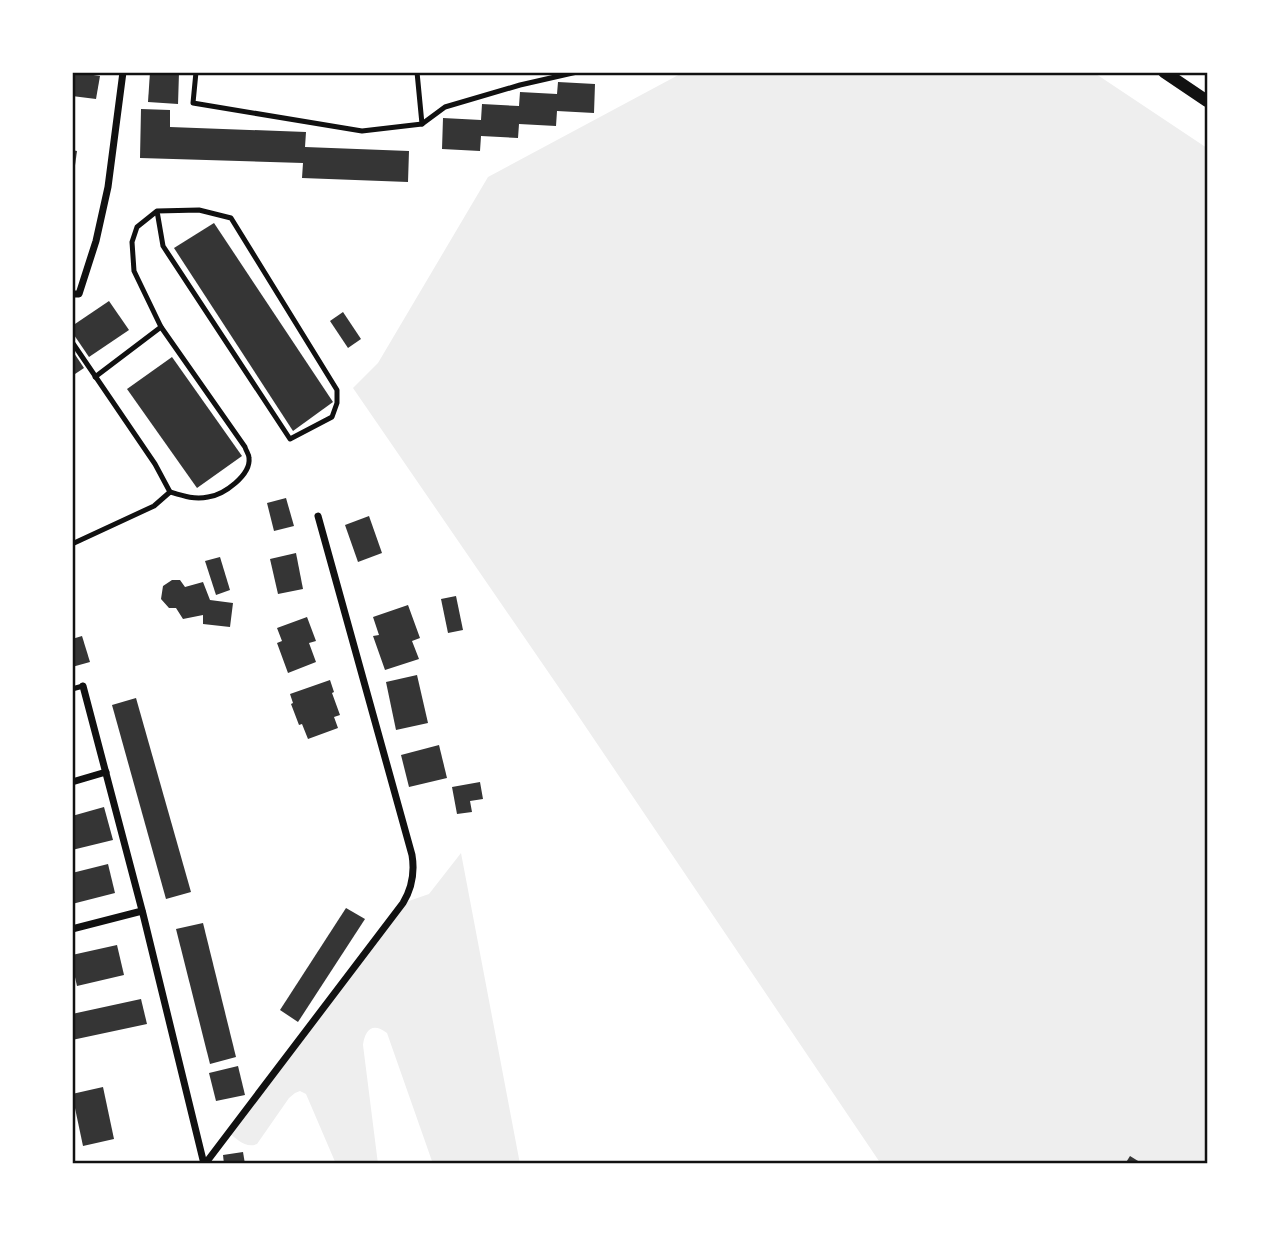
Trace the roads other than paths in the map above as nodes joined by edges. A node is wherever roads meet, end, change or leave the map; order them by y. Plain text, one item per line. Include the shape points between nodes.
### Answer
1 (123, 72) edge
2 (196, 72) edge
3 (417, 72) edge
4 (577, 72) edge
5 (1164, 72) edge
6 (1207, 101) edge
7 (422, 124) junction
8 (158, 211) junction
9 (72, 294) edge
10 (161, 327) junction
11 (72, 342) edge
12 (95, 377) junction
13 (170, 492) junction
14 (318, 516) dead end
15 (72, 544) edge
16 (83, 686) joint
17 (72, 689) edge
18 (106, 772) junction
19 (72, 782) edge
20 (142, 911) junction
21 (72, 929) edge
22 (205, 1164) edge

1 - 9 street via 96,241 79,294
2 - 7 lane via 193,103 362,131
3 - 7 lane
4 - 7 lane via 445,107
5 - 6 street
8 - 8 lane via 199,211 231,218 337,390 332,417 290,439 163,246
8 - 10 lane via 137,227 132,242 134,271
10 - 12 lane
10 - 13 lane via 249,457 247,472 210,498
11 - 12 lane
12 - 13 lane
13 - 15 lane via 154,506
14 - 22 street via 412,855 413,877 403,903
16 - 17 lane
16 - 18 street
18 - 19 street
18 - 20 street
20 - 21 street
20 - 22 street

